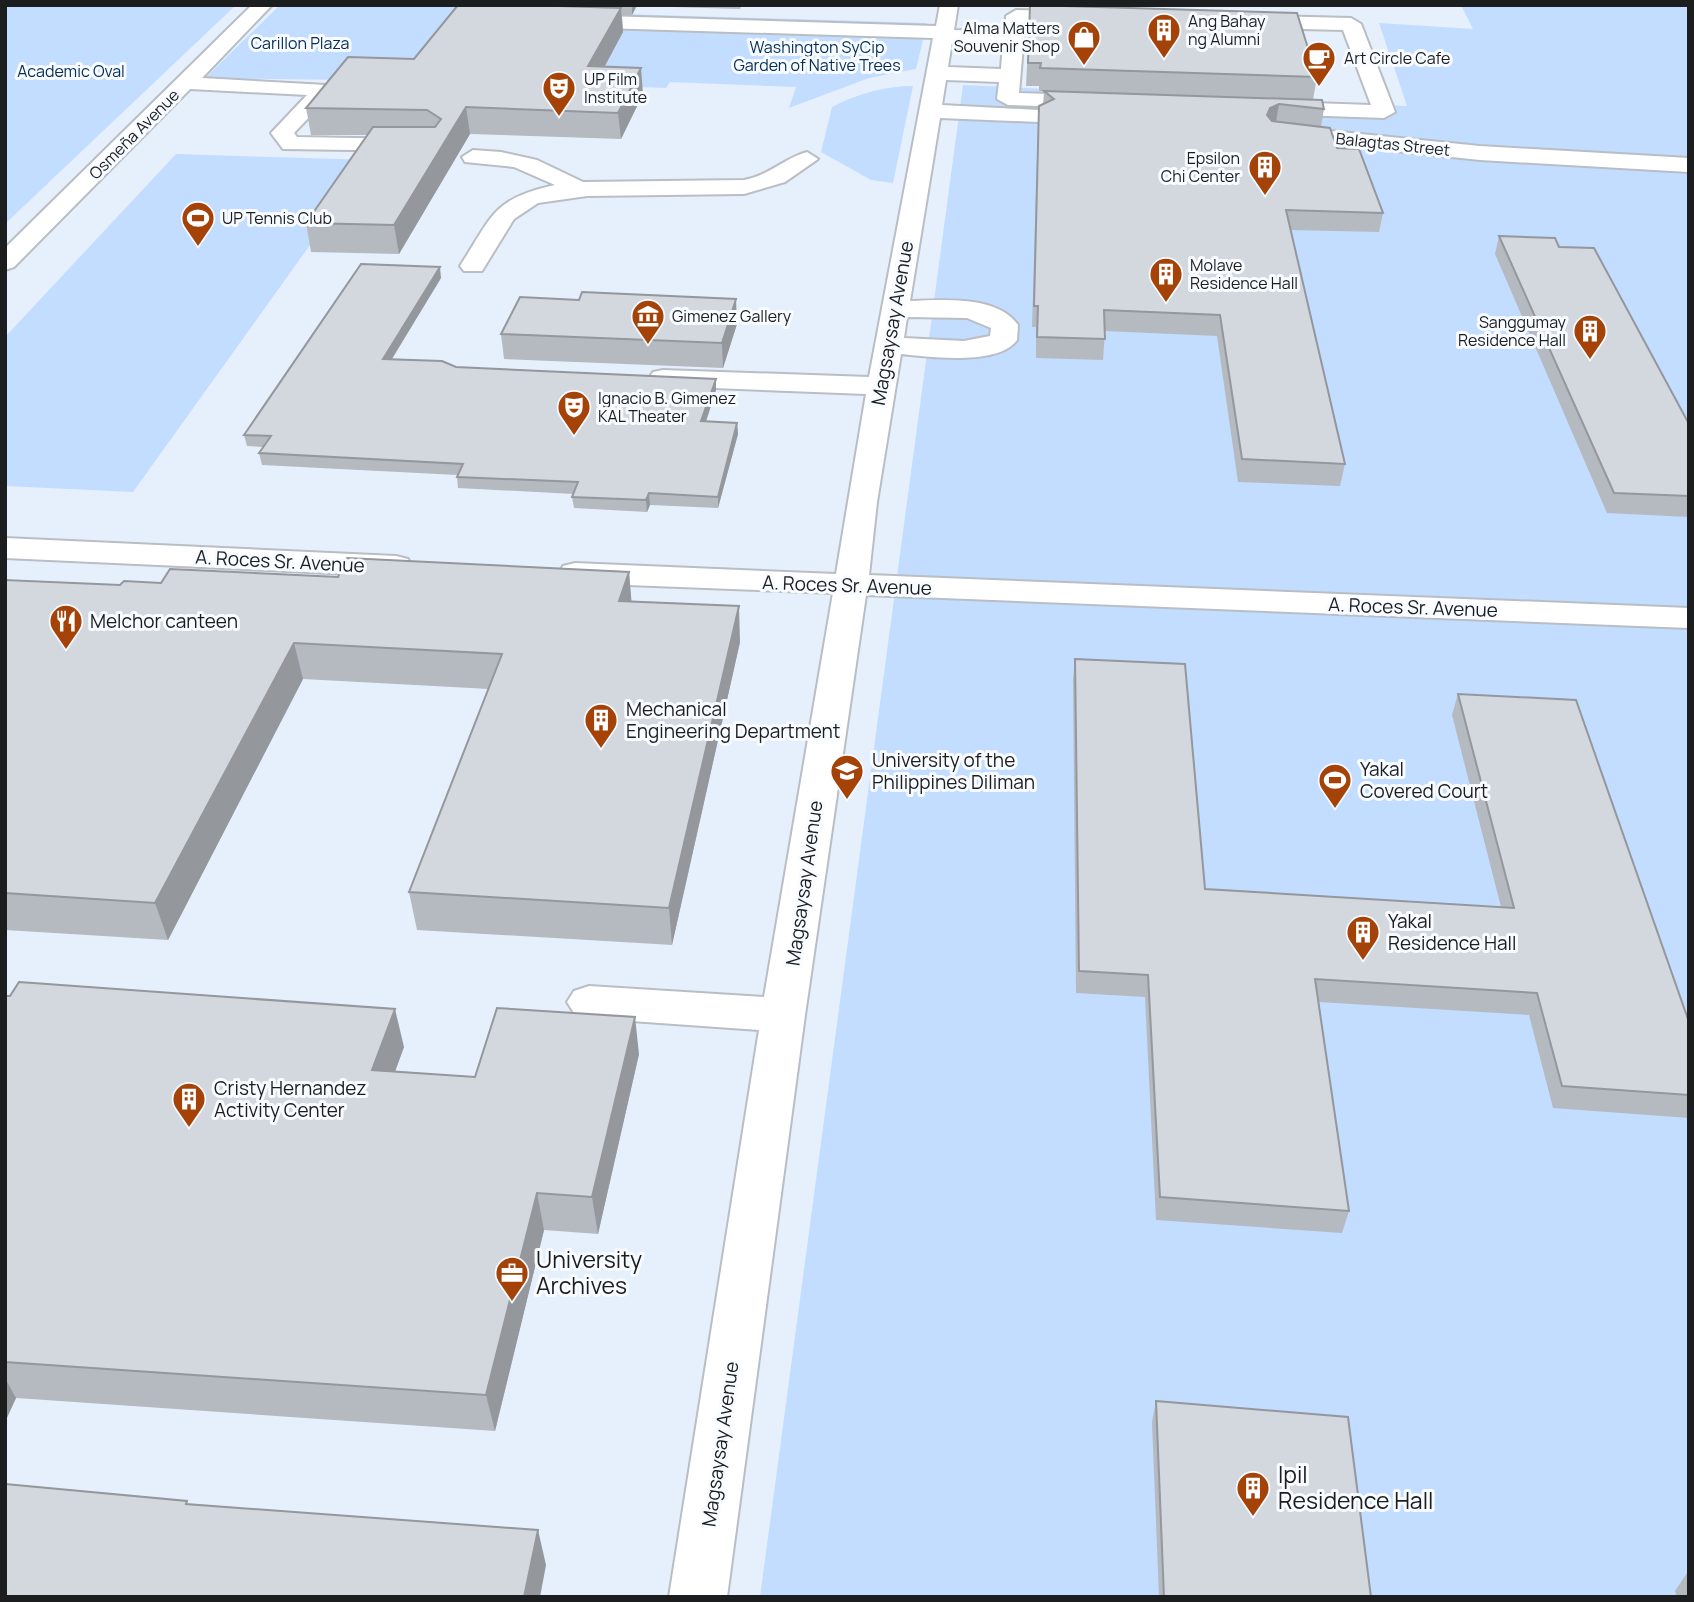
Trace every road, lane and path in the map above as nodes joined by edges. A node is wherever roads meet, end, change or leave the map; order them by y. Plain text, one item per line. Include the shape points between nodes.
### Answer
1 (263, 5) edge
2 (948, 5) edge
3 (853, 10) dead end
4 (1150, 12) edge
5 (1242, 13) edge
6 (891, 15) dead end
7 (549, 21) edge
8 (944, 34) junction
9 (1013, 38) junction
10 (937, 74) junction
11 (1010, 76) junction
12 (185, 83) junction
13 (929, 111) junction
14 (1384, 112) junction
15 (1388, 142) junction
16 (431, 146) edge
17 (473, 157) dead end
18 (807, 159) dead end
19 (1689, 166) edge
20 (579, 190) junction
21 (5, 262) edge
22 (473, 266) dead end
23 (895, 309) junction
24 (889, 345) junction
25 (637, 376) edge
26 (881, 386) junction
27 (5, 548) edge
28 (430, 567) edge
29 (538, 572) edge
30 (851, 585) junction
31 (1689, 618) edge
32 (589, 1002) dead end
33 (783, 1015) junction
34 (698, 1597) edge

1 - 12 street, Osmeña Avenue
2 - 8 street, Magsaysay Avenue
3 - 6 street
4 - 5 street
4 - 9 street via 1016,16
5 - 14 street via 1351,24
7 - 8 street
8 - 9 street
8 - 10 street, Magsaysay Avenue
9 - 11 street
10 - 11 street
10 - 13 street, Magsaysay Avenue
11 - 14 street via 1008,99
12 - 16 street via 319,89 321,93 282,133 291,144
12 - 21 street, Osmeña Avenue
13 - 15 street, Balagtas Street via 1136,120
13 - 23 street, Magsaysay Avenue
14 - 15 street
15 - 19 street, Balagtas Street via 1480,153
17 - 20 street via 532,165
18 - 20 street via 783,174 742,188
20 - 22 street via 526,197 510,209
23 - 24 street, Magsaysay Avenue
23 - 24 street via 995,316 1005,325 1003,340 992,346 946,349
24 - 26 street, Magsaysay Avenue
25 - 26 street
26 - 30 street, Magsaysay Avenue
27 - 28 street, A. Roces Sr. Avenue
29 - 30 street, A. Roces Sr. Avenue
30 - 31 street, A. Roces Sr. Avenue
30 - 33 street, Magsaysay Avenue
32 - 33 street
33 - 34 street, Magsaysay Avenue

